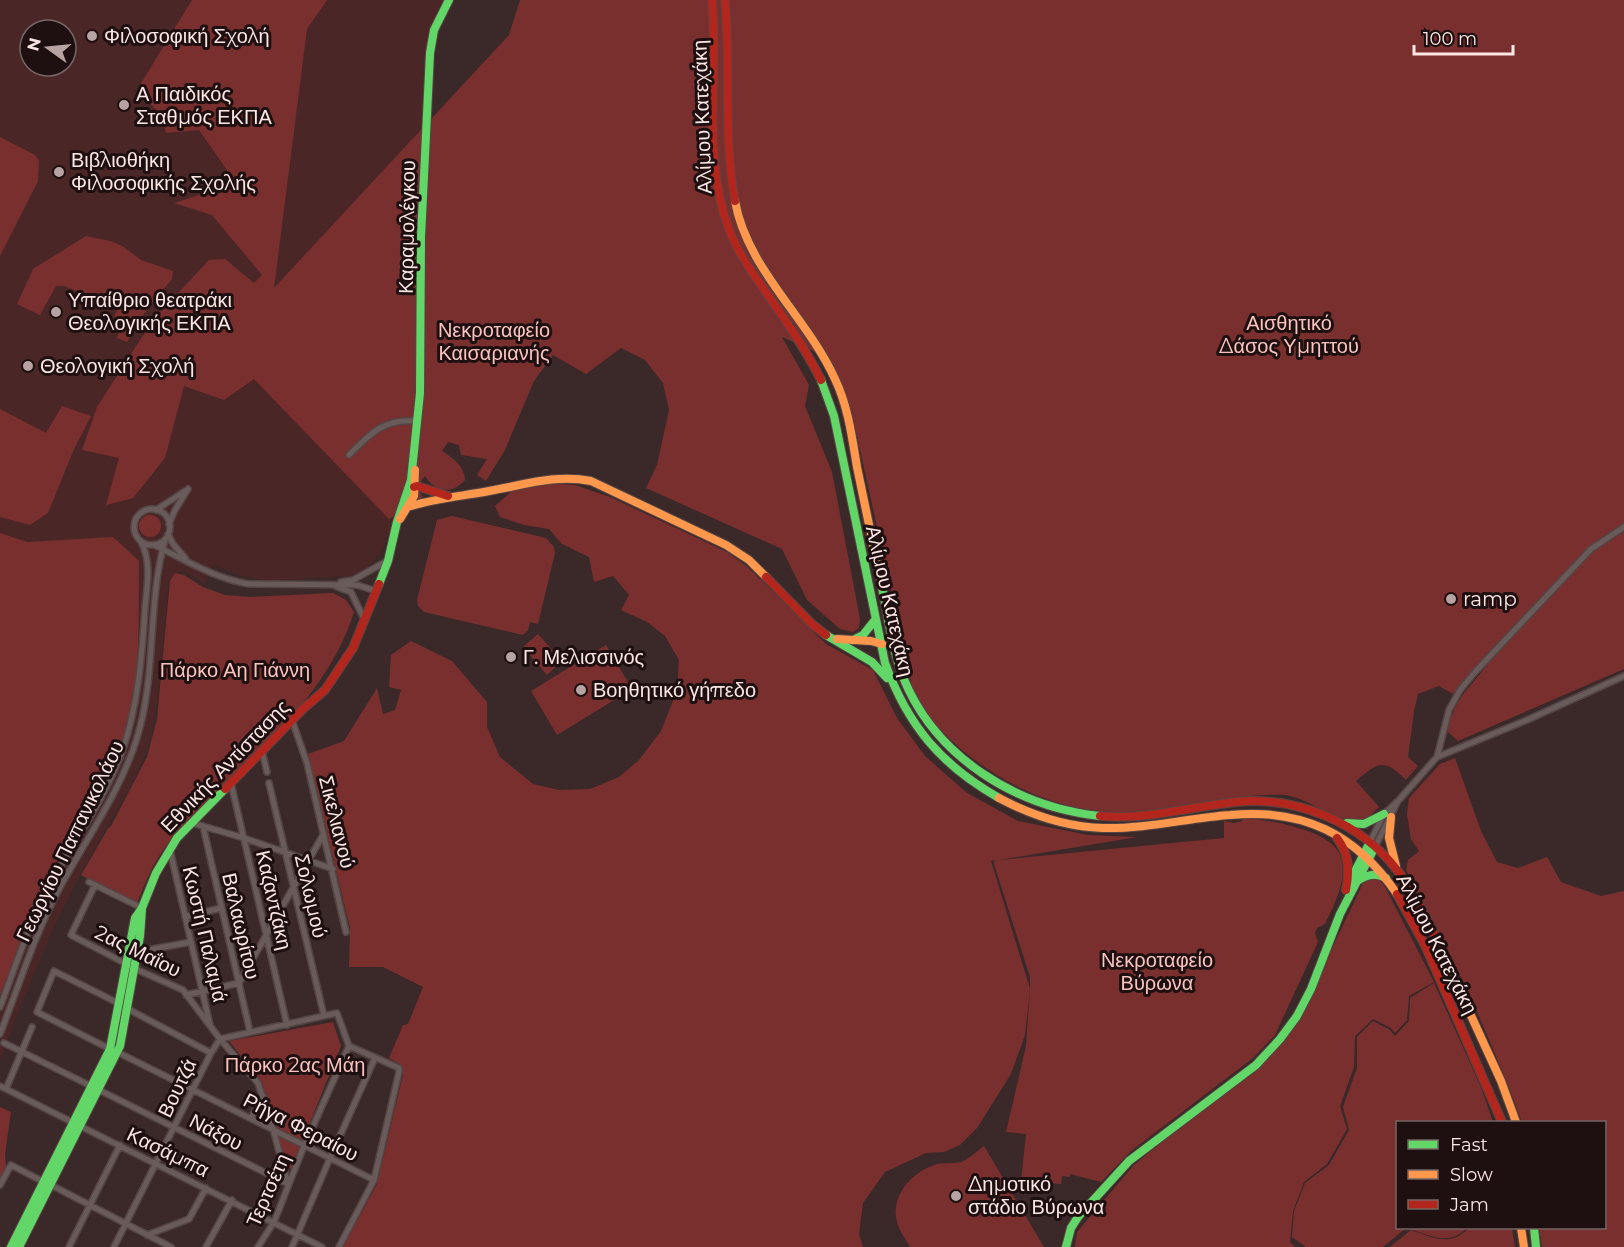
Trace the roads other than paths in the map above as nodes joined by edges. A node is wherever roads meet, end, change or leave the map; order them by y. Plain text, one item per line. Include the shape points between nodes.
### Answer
1 (449, 0) edge
2 (712, 0) edge
3 (725, 0) edge
4 (417, 421) junction
5 (349, 455) dead end
6 (413, 458) joint
7 (414, 489) junction
8 (449, 497) junction
9 (426, 501) junction
10 (411, 506) junction
11 (156, 510) junction
12 (397, 522) junction
13 (169, 524) junction
14 (1624, 527) edge
15 (166, 537) junction
16 (141, 542) junction
17 (154, 545) junction
18 (162, 549) junction
19 (174, 556) junction
20 (160, 560) junction
21 (187, 561) junction
22 (388, 561) junction
23 (328, 584) junction
24 (376, 591) junction
25 (364, 619) junction
26 (875, 620) junction
27 (826, 635) junction
28 (853, 640) junction
29 (880, 642) junction
30 (897, 659) junction
31 (1624, 676) edge
32 (892, 683) junction
33 (292, 720) junction
34 (262, 751) junction
35 (1437, 756) junction
36 (267, 772) dead end
37 (231, 783) junction
38 (269, 783) dead end
39 (1387, 815) junction
40 (1334, 820) junction
41 (190, 822) junction
42 (203, 826) junction
43 (1328, 830) junction
44 (323, 835) junction
45 (244, 838) junction
46 (1372, 844) junction
47 (169, 848) junction
48 (286, 852) junction
49 (1366, 856) junction
50 (309, 861) junction
51 (333, 869) junction
52 (1398, 871) junction
53 (1388, 879) junction
54 (89, 882) dead end
55 (1356, 882) junction
56 (95, 885) junction
57 (293, 887) junction
58 (1346, 890) junction
59 (142, 908) junction
60 (221, 908) junction
61 (1340, 914) junction
62 (185, 917) junction
63 (346, 932) dead end
64 (266, 934) junction
65 (191, 942) junction
66 (137, 952) junction
67 (131, 966) junction
68 (239, 983) junction
69 (203, 992) junction
70 (186, 995) junction
71 (120, 1004) junction
72 (0, 1007) edge
73 (128, 1009) junction
74 (324, 1016) junction
75 (287, 1025) junction
76 (32, 1027) dead end
77 (211, 1027) junction
78 (250, 1032) junction
79 (0, 1034) edge
80 (220, 1039) junction
81 (4, 1043) dead end
82 (349, 1046) junction
83 (23, 1051) junction
84 (113, 1051) junction
85 (211, 1053) junction
86 (375, 1059) junction
87 (3, 1087) edge
88 (95, 1088) junction
89 (192, 1089) junction
90 (263, 1095) junction
91 (251, 1118) junction
92 (1502, 1121) edge
93 (1516, 1121) edge
94 (78, 1124) junction
95 (174, 1127) junction
96 (273, 1129) junction
97 (120, 1145) junction
98 (304, 1146) junction
99 (330, 1158) junction
100 (156, 1163) junction
101 (374, 1180) junction
102 (47, 1183) junction
103 (288, 1184) junction
104 (0, 1185) edge
105 (206, 1188) junction
106 (232, 1200) junction
107 (90, 1206) junction
108 (274, 1221) junction
109 (126, 1225) junction
110 (1521, 1229) edge
111 (1534, 1229) edge
112 (298, 1233) junction
113 (147, 1235) junction
114 (162, 1245) edge
115 (11, 1247) edge
116 (19, 1247) edge
117 (69, 1247) edge
118 (114, 1247) edge
119 (171, 1247) edge
120 (206, 1247) edge
121 (258, 1247) edge
122 (292, 1247) edge
123 (322, 1247) edge
124 (339, 1247) edge
125 (1066, 1247) edge
126 (1524, 1247) edge
127 (1536, 1247) edge

1 - 4 main road, Καραμολέγκου via 434,30 430,53
2 - 26 main road, Αλίμου Κατεχάκη via 716,153 723,211 736,247 811,360 828,395
3 - 30 main road, Αλίμου Κατεχάκη via 728,152 736,208 747,240 816,343 837,382
4 - 5 street via 399,419 387,423
4 - 6 main road, Καραμολέγκου
6 - 7 main road, Εθνικής Αντίστασης
7 - 8 main road
7 - 9 main road
7 - 10 main road, Εθνικής Αντίστασης
7 - 12 main road, Εθνικής Αντίστασης
8 - 9 main road
8 - 27 main road via 550,478 597,483 726,544
9 - 10 main road
10 - 12 main road, Εθνικής Αντίστασης
11 - 13 street via 162,512
11 - 13 street via 188,489
11 - 16 street via 147,510 135,520 135,535
12 - 22 main road, Εθνικής Αντίστασης
13 - 15 street
14 - 35 street via 1591,549 1460,690 1449,710
15 - 17 street
15 - 18 street, Γεωργίου Παπανικολάου
15 - 21 street
16 - 17 street
16 - 72 street, Γεωργίου Παπανικολάου via 148,565 141,658 125,743 104,792 32,923
17 - 18 street
18 - 19 street
18 - 20 street, Γεωργίου Παπανικολάου
19 - 20 street
19 - 21 street
20 - 79 street, Γεωργίου Παπανικολάου via 147,696 136,743 120,782 48,913
21 - 23 street via 208,573 249,584
22 - 23 street via 353,580
22 - 24 main road, Εθνικής Αντίστασης
23 - 24 street via 357,585
23 - 25 street via 351,592
24 - 25 main road, Εθνικής Αντίστασης
25 - 33 main road, Εθνικής Αντίστασης via 337,674
26 - 28 main road
26 - 29 main road, Αλίμου Κατεχάκη
27 - 28 main road
27 - 32 main road via 872,662
28 - 29 main road
29 - 30 main road
29 - 32 main road, Αλίμου Κατεχάκη
30 - 40 main road, Αλίμου Κατεχάκη via 916,706 946,743 992,779 1038,802 1086,815 1120,817 1250,801 1294,806
31 - 35 street
32 - 43 main road, Αλίμου Κατεχάκη via 914,725 951,765 985,790 1033,814 1067,824 1122,828 1265,813
33 - 34 main road, Εθνικής Αντίστασης
33 - 44 street, Σικελιανού via 307,763
34 - 36 street
34 - 37 main road, Εθνικής Αντίστασης
35 - 39 street
37 - 41 main road, Εθνικής Αντίστασης
37 - 45 street, Καζαντζάκη
38 - 48 street, Σολωμού
39 - 40 main road via 1357,825
39 - 46 street
39 - 52 main road
40 - 46 main road, Αλίμου Κατεχάκη
41 - 42 street
41 - 47 main road, Εθνικής Αντίστασης
42 - 45 street
42 - 60 street, Βαλαωρίτου
43 - 49 main road, Αλίμου Κατεχάκη
43 - 58 main road via 1348,857
44 - 50 street
44 - 51 street, Σικελιανού
45 - 48 street
45 - 64 street, Καζαντζάκη
46 - 49 main road
46 - 52 main road, Αλίμου Κατεχάκη
47 - 59 main road, Εθνικής Αντίστασης
47 - 62 street, Κωστή Παλαμά
48 - 50 street
48 - 57 street, Σολωμού
49 - 53 main road, Αλίμου Κατεχάκη
49 - 55 main road
49 - 58 main road
50 - 51 street
50 - 57 street
51 - 63 street, Σικελιανού
52 - 93 main road, Αλίμου Κατεχάκη via 1432,934
53 - 55 main road via 1369,874
53 - 92 main road, Αλίμου Κατεχάκη via 1420,938
54 - 56 street
55 - 61 main road
56 - 59 street
56 - 67 street, 2ας Μαΐου via 71,935
57 - 64 street
57 - 74 street, Σολωμού
58 - 61 main road
59 - 66 main road, Εθνικής Αντίστασης
59 - 67 main road, Εθνικής Αντίστασης via 135,918
60 - 62 street
60 - 68 street, Βαλαωρίτου
61 - 125 main road via 1311,989 1280,1040 1256,1065 1129,1161 1078,1217
62 - 65 street, Κωστή Παλαμά
64 - 68 street
64 - 75 street, Καζαντζάκη
65 - 66 street
65 - 69 street, Κωστή Παλαμά
66 - 67 main road, Εθνικής Αντίστασης
67 - 70 street, 2ας Μαΐου via 183,990
67 - 71 main road, Εθνικής Αντίστασης
67 - 73 main road, Εθνικής Αντίστασης
68 - 69 street
68 - 78 street, Βαλαωρίτου
69 - 70 street
69 - 77 street, Κωστή Παλαμά
70 - 77 street, 2ας Μαΐου
71 - 84 main road, Εθνικής Αντίστασης
71 - 84 street, Ρήγα Φεραίου via 54,971 37,1012
73 - 84 main road, Εθνικής Αντίστασης
73 - 85 street
74 - 75 street
74 - 82 street via 337,1013
75 - 78 street
76 - 83 street
77 - 80 street, 2ας Μαΐου
78 - 80 street
80 - 85 street, Βουτζά
80 - 90 street, 2ας Μαΐου via 258,1083
81 - 83 street, Νάξου
82 - 86 street
82 - 98 street, Τερτσέτη
83 - 87 street
83 - 88 street, Νάξου
84 - 88 main road, Εθνικής Αντίστασης
84 - 89 street, Ρήγα Φεραίου
85 - 89 street, Βουτζά
86 - 99 street
86 - 101 street via 399,1068
87 - 94 street, Κασάμπα
88 - 94 main road, Εθνικής Αντίστασης
88 - 95 street, Νάξου
89 - 91 street, Ρήγα Φεραίου
89 - 95 street, Βουτζά
90 - 91 street
90 - 96 street, 2ας Μαΐου
91 - 96 street, Ρήγα Φεραίου
94 - 97 street, Κασάμπα
94 - 102 main road, Εθνικής Αντίστασης
95 - 100 street, Βουτζά
95 - 103 street, Νάξου
96 - 98 street, Ρήγα Φεραίου
96 - 103 street, 2ας Μαΐου
97 - 100 street, Κασάμπα
97 - 107 street
98 - 99 street, Ρήγα Φεραίου
98 - 103 street, Τερτσέτη
99 - 101 street, Ρήγα Φεραίου
99 - 112 street
100 - 105 street, Κασάμπα
100 - 109 street, Βουτζά
101 - 124 street
102 - 104 street via 11,1165
102 - 107 street
102 - 115 main road, Εθνικής Αντίστασης
102 - 116 main road, Εθνικής Αντίστασης
103 - 108 street, Τερτσέτη
105 - 106 street, Κασάμπα
105 - 113 street via 189,1219
106 - 108 street, Κασάμπα
106 - 120 street
107 - 109 street
107 - 117 street
108 - 112 street, Κασάμπα
108 - 121 street, Τερτσέτη
109 - 113 street
109 - 118 street, Βουτζά
110 - 126 main road
111 - 127 main road
112 - 122 street
112 - 123 street, Κασάμπα
113 - 114 street
114 - 119 street

